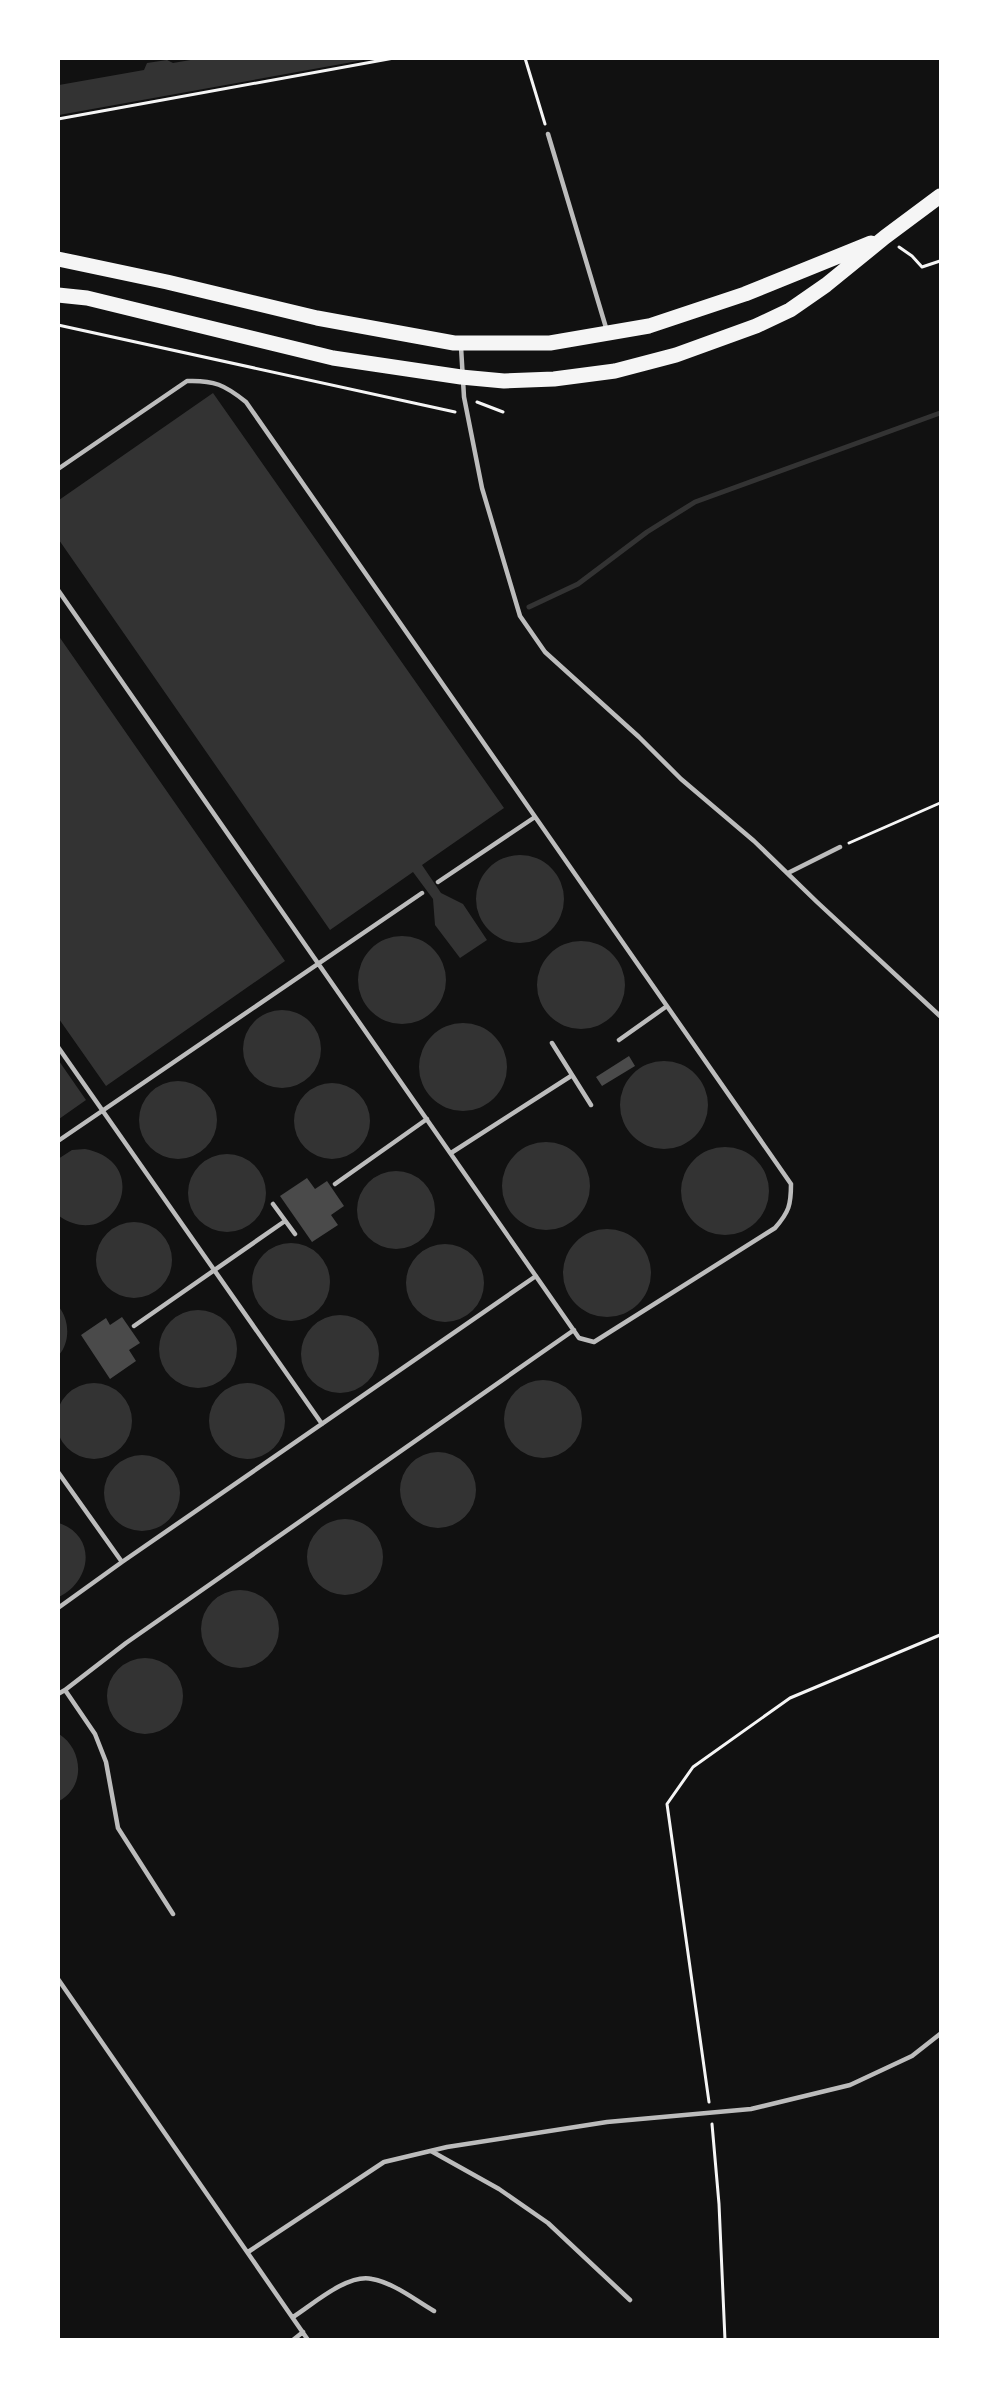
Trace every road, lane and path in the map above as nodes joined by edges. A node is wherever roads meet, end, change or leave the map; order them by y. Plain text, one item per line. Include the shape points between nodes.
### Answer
1 (394, 58) edge
2 (525, 58) edge
3 (58, 119) edge
4 (548, 134) joint
5 (940, 196) edge
6 (885, 237) junction
7 (58, 260) edge
8 (940, 261) edge
9 (58, 295) edge
10 (58, 325) edge
11 (608, 334) junction
12 (461, 343) junction
13 (461, 377) junction
14 (464, 397) junction
15 (503, 412) dead end
16 (467, 415) junction
17 (58, 469) edge
18 (58, 590) edge
19 (940, 803) edge
20 (535, 817) junction
21 (840, 847) joint
22 (788, 873) junction
23 (438, 882) dead end
24 (422, 893) dead end
25 (318, 963) junction
26 (667, 1006) junction
27 (940, 1016) edge
28 (619, 1040) dead end
29 (552, 1043) dead end
30 (58, 1047) edge
31 (571, 1076) junction
32 (591, 1105) dead end
33 (102, 1110) junction
34 (427, 1119) junction
35 (58, 1141) edge
36 (451, 1153) junction
37 (335, 1184) dead end
38 (273, 1204) dead end
39 (285, 1221) junction
40 (295, 1234) dead end
41 (214, 1270) junction
42 (536, 1276) junction
43 (134, 1326) dead end
44 (574, 1330) junction
45 (322, 1424) junction
46 (58, 1472) edge
47 (122, 1562) junction
48 (58, 1608) edge
49 (940, 1635) edge
50 (65, 1690) junction
51 (58, 1694) edge
52 (173, 1914) dead end
53 (58, 1979) edge
54 (940, 2034) edge
55 (711, 2114) junction
56 (431, 2151) junction
57 (248, 2252) junction
58 (630, 2300) dead end
59 (434, 2311) dead end
60 (293, 2317) junction
61 (303, 2332) junction
62 (293, 2340) edge
63 (308, 2340) edge
64 (725, 2340) edge

1 - 3 path
2 - 4 path
4 - 11 lane
5 - 6 main road
6 - 8 path via 922,267
6 - 11 main road via 745,294 649,326
6 - 13 main road via 790,310 676,355 615,371 554,380
7 - 12 main road via 157,279 317,318
9 - 13 main road via 118,305 333,358
10 - 16 path
11 - 12 main road via 550,343
12 - 13 lane
13 - 14 lane
14 - 15 path
14 - 16 lane
16 - 22 lane via 505,571 520,616 534,638 681,779
17 - 20 lane via 187,381 206,380 227,387 246,402
18 - 25 lane
19 - 21 path
20 - 23 lane
20 - 26 lane
21 - 22 lane
22 - 27 lane
24 - 25 lane
25 - 33 lane
25 - 34 lane
26 - 28 lane
26 - 44 lane via 791,1184 791,1203 775,1228 594,1342 579,1338
29 - 31 lane
30 - 33 lane
31 - 32 lane
31 - 36 lane
33 - 35 lane
33 - 41 lane
34 - 36 lane
34 - 37 lane
36 - 42 lane
38 - 39 lane
39 - 40 lane
39 - 41 lane
41 - 43 lane
41 - 45 lane
42 - 44 lane
42 - 45 lane
44 - 50 lane via 126,1643
45 - 47 lane
46 - 47 lane
47 - 48 lane
49 - 55 path via 790,1698 693,1767 667,1804
50 - 51 lane
50 - 52 lane via 95,1734 106,1762 118,1828
53 - 57 lane
54 - 55 lane via 912,2056 850,2085 751,2109
55 - 56 lane via 607,2122
55 - 64 path
56 - 57 lane via 384,2162
56 - 58 lane via 499,2189 548,2223
57 - 60 lane
59 - 60 lane via 370,2278 350,2281
60 - 61 lane
61 - 62 lane
61 - 63 lane

